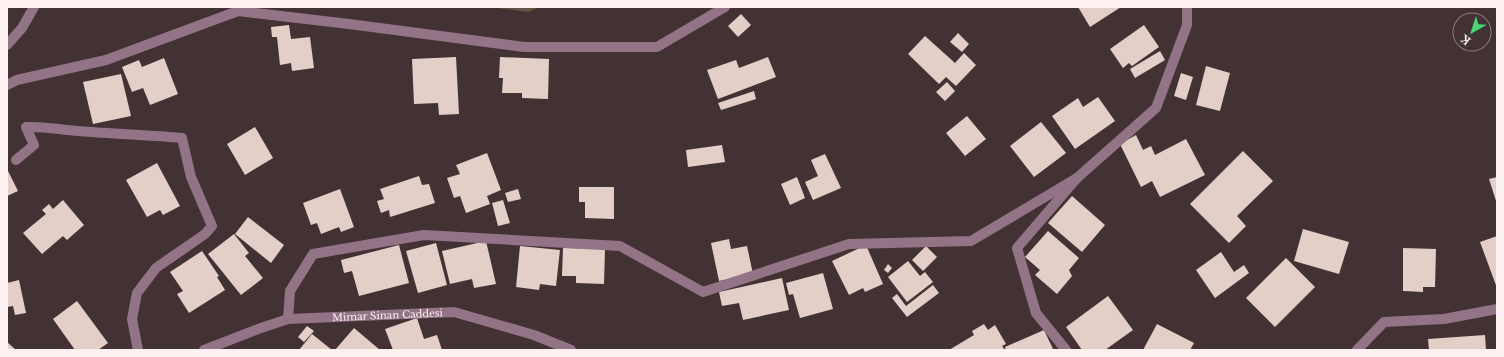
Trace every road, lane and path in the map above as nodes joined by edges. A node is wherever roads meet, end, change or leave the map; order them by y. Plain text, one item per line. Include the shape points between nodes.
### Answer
1 (34, 7) edge
2 (724, 7) edge
3 (1187, 7) edge
4 (7, 45) edge
5 (7, 85) edge
6 (16, 160) dead end
7 (1077, 178) junction
8 (1497, 310) edge
9 (288, 319) junction
10 (138, 350) edge
11 (204, 350) edge
12 (571, 350) edge
13 (1066, 350) edge
14 (1357, 350) edge

1 - 4 street via 22,28
2 - 5 street via 657,47 524,46 238,12 106,60 17,80
3 - 7 street via 1187,26 1156,108
6 - 10 street via 34,145 26,127 182,138 191,177 212,226 205,234 156,268 136,293 132,319
7 - 9 street via 971,241 849,244 703,292 620,246 424,235 313,254 290,291
7 - 13 street via 1016,248 1036,313
8 - 14 street via 1444,319 1384,322
9 - 11 street, Mimar Sinan Caddesi
9 - 12 street, Mimar Sinan Caddesi via 454,312 534,335

